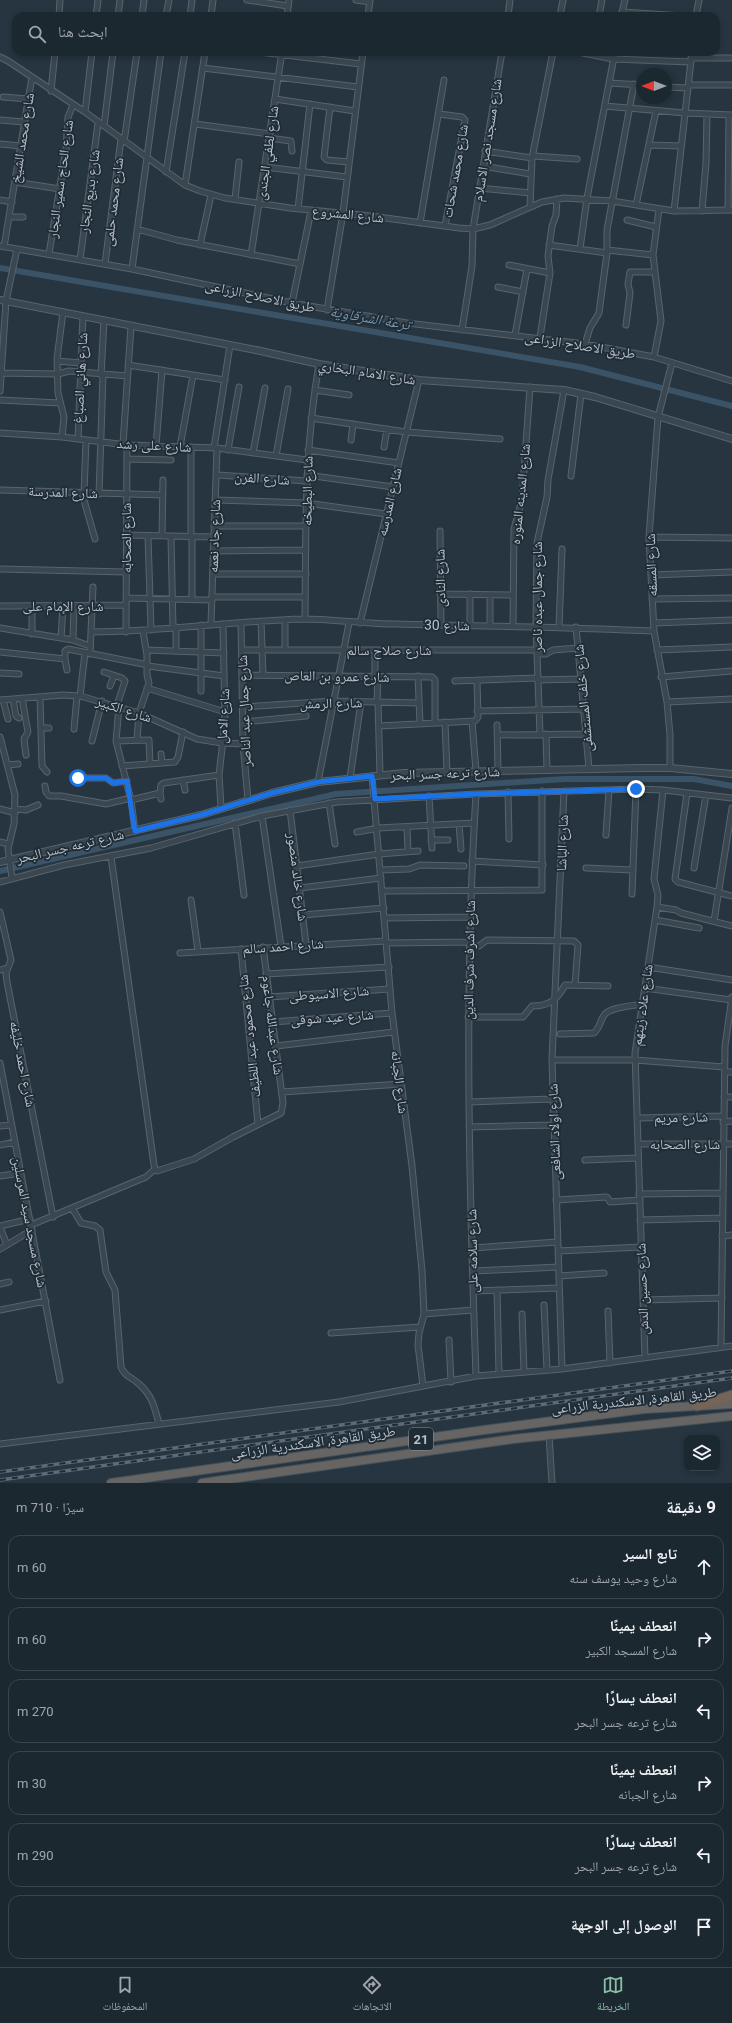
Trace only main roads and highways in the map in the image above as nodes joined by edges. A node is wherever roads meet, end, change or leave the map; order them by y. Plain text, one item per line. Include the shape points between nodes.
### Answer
1 (732, 1395) edge
2 (732, 1404) edge
3 (697, 1406) junction
4 (732, 1416) edge
5 (111, 1483) edge
6 (202, 1483) edge

1 - 3 highway
2 - 3 highway, طريق القاهرة, الاسكندرية الزراعى / 21
3 - 5 highway, طريق القاهرة, الاسكندرية الزراعى / 21 via 644,1409 484,1430
4 - 6 highway, طريق القاهرة, الاسكندرية الزراعى / 21 via 549,1435

